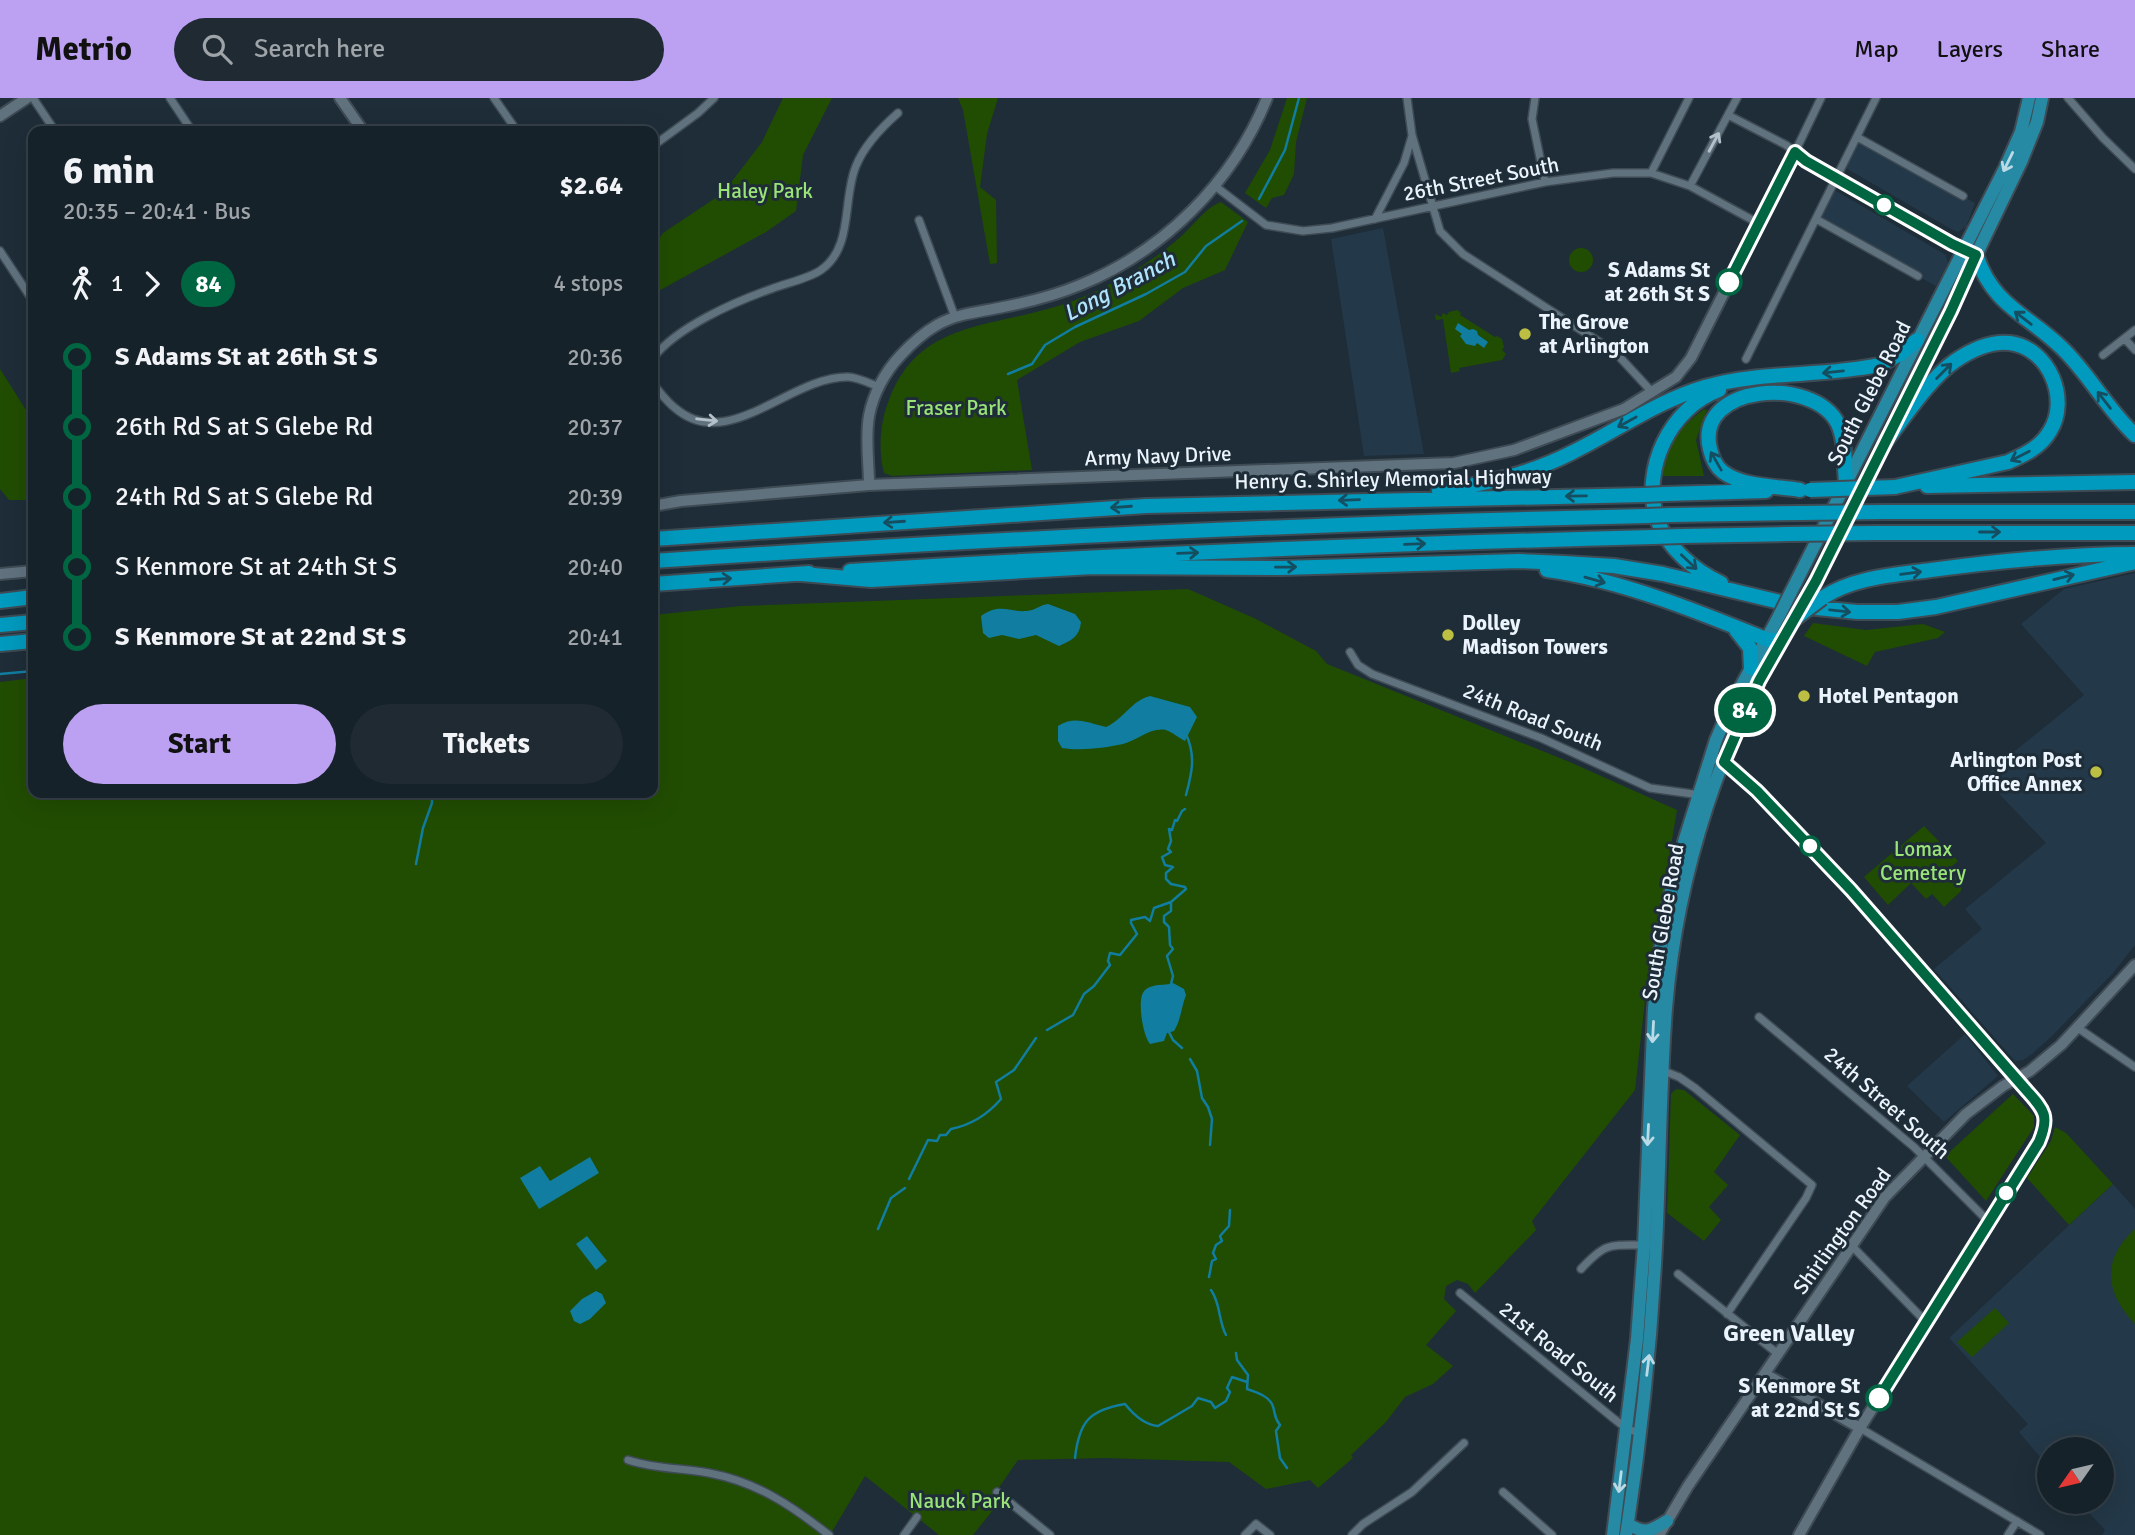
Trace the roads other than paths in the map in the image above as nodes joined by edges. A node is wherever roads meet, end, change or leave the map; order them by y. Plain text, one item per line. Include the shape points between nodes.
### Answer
1 (27, 98) edge
2 (33, 98) edge
3 (170, 98) edge
4 (340, 98) edge
5 (494, 98) edge
6 (714, 98) edge
7 (1267, 98) edge
8 (1408, 98) edge
9 (1535, 98) edge
10 (1689, 98) edge
11 (1737, 98) edge
12 (1821, 98) edge
13 (1876, 98) edge
14 (2022, 98) edge
15 (2029, 98) edge
16 (2042, 98) edge
17 (2068, 98) edge
18 (898, 113) dead end
19 (1728, 115) junction
20 (0, 116) edge
21 (52, 126) edge
22 (189, 126) edge
23 (360, 126) edge
24 (514, 126) edge
25 (2021, 132) junction
26 (1412, 135) junction
27 (1857, 137) junction
28 (658, 142) edge
29 (1795, 152) junction
30 (2135, 169) edge
31 (1651, 173) junction
32 (1836, 178) junction
33 (1545, 182) junction
34 (1215, 186) junction
35 (1690, 186) junction
36 (1964, 197) dead end
37 (1431, 206) junction
38 (1375, 219) junction
39 (1816, 219) junction
40 (919, 220) dead end
41 (1758, 223) junction
42 (0, 251) edge
43 (1970, 253) junction
44 (1918, 276) dead end
45 (28, 293) edge
46 (955, 317) junction
47 (2135, 330) edge
48 (2125, 339) junction
49 (1917, 340) junction
50 (2135, 350) edge
51 (658, 354) edge
52 (2103, 355) dead end
53 (1746, 359) dead end
54 (1747, 380) junction
55 (879, 387) junction
56 (658, 390) edge
57 (1652, 392) junction
58 (2135, 435) edge
59 (1885, 442) junction
60 (1846, 482) junction
61 (2135, 482) edge
62 (869, 485) junction
63 (1895, 487) junction
64 (1805, 490) junction
65 (1377, 500) junction
66 (658, 505) edge
67 (2135, 512) edge
68 (2135, 533) edge
69 (658, 539) edge
70 (2135, 554) edge
71 (658, 561) edge
72 (2135, 562) edge
73 (1454, 563) junction
74 (28, 572) edge
75 (802, 574) junction
76 (0, 575) edge
77 (658, 584) edge
78 (1749, 596) junction
79 (1815, 597) junction
80 (28, 598) edge
81 (0, 601) edge
82 (1786, 618) junction
83 (28, 622) edge
84 (0, 625) edge
85 (1733, 626) junction
86 (1774, 640) junction
87 (28, 641) edge
88 (0, 644) edge
89 (1350, 652) dead end
90 (1751, 668) junction
91 (1710, 756) junction
92 (1724, 762) junction
93 (1705, 795) junction
94 (2135, 965) edge
95 (1759, 1017) dead end
96 (2078, 1028) junction
97 (2135, 1067) edge
98 (1657, 1069) junction
99 (2017, 1079) junction
100 (1924, 1156) junction
101 (1988, 1220) junction
102 (1852, 1245) junction
103 (1650, 1246) junction
104 (1581, 1269) dead end
105 (1678, 1274) dead end
106 (1460, 1293) dead end
107 (1727, 1314) junction
108 (1926, 1322) junction
109 (1778, 1354) junction
110 (1765, 1374) junction
111 (1860, 1428) junction
112 (1633, 1431) junction
113 (1464, 1443) dead end
114 (628, 1460) dead end
115 (997, 1492) dead end
116 (1503, 1492) dead end
117 (918, 1517) dead end
118 (1667, 1521) junction
119 (2017, 1521) junction
120 (1627, 1529) edge
121 (829, 1535) edge
122 (904, 1535) edge
123 (1050, 1535) edge
124 (1245, 1535) edge
125 (1270, 1535) edge
126 (1352, 1535) edge
127 (1552, 1535) edge
128 (1613, 1535) edge
129 (1652, 1535) edge
130 (1659, 1535) edge
131 (1799, 1535) edge
132 (2008, 1535) edge
133 (2040, 1535) edge

1 - 20 street
2 - 21 street
3 - 22 street
4 - 23 street
5 - 24 street
6 - 28 street
7 - 34 street via 1240,151
8 - 26 street
9 - 33 street via 1532,119
10 - 31 street
11 - 19 street
12 - 29 street
13 - 27 street
14 - 25 street, South Glebe Road
15 - 25 main road, South Glebe Road
16 - 43 main road, South Glebe Road via 2029,143
17 - 30 street
18 - 51 street via 882,127 856,166 845,229 836,252 821,270 746,298 693,325
19 - 29 street
35 -> 19 street
25 -> 43 main road, South Glebe Road
26 - 37 street
26 - 38 street via 1404,163
27 - 32 street
27 - 36 street
29 - 32 street
29 - 41 street, Army Navy Drive
31 - 33 street, 26th Street South
31 - 35 street, 26th Street South
32 - 39 street
32 - 43 street
33 - 37 street, 26th Street South
34 - 38 street, 26th Street South via 1266,225 1303,231
34 - 46 street via 1164,235 1111,270 1042,298
35 - 41 street, 26th Street South
37 - 38 street, 26th Street South
37 - 57 street via 1440,231 1463,254 1615,352
39 - 44 street
39 - 53 street
40 - 46 street
41 - 57 street, Army Navy Drive via 1691,358 1676,377
42 - 45 street
43 - 49 main road, South Glebe Road
58 -> 43 highway via 2062,348 1997,296
43 - 59 main road, South Glebe Road via 1951,311
46 - 55 street via 914,341
47 - 48 street
48 - 50 street
48 - 52 street
49 -> 54 highway via 1879,365
49 - 60 main road, South Glebe Road
54 -> 65 highway via 1676,397 1540,468 1464,487
54 -> 78 highway via 1714,392 1684,415 1669,432 1653,476 1657,520 1669,541 1697,570
56 -> 55 street via 674,408 706,423 740,419 821,381 849,377
55 - 62 street via 869,417
57 - 62 street, Army Navy Drive via 1624,409 1514,450 1454,463
59 -> 63 highway via 1934,380 1953,362 1982,347 2010,343 2024,347 2038,356 2056,384 2057,416 2050,431 2025,455
59 - 79 main road, South Glebe Road
64 -> 60 highway via 1746,481 1721,471 1708,444 1716,414 1739,399 1758,394 1796,394 1815,400 1839,427
60 - 82 main road, South Glebe Road, bridge via 1790,594
61 - 63 highway, Henry G. Shirley Memorial Highway
62 - 66 street, Army Navy Drive
63 - 64 highway, Henry G. Shirley Memorial Highway, bridge
64 -> 65 highway, Henry G. Shirley Memorial Highway, bridge
65 -> 69 highway, Henry G. Shirley Memorial Highway via 1146,506
67 - 71 highway, bridge via 1376,522
75 -> 68 highway, bridge via 1183,553 1681,536
79 -> 70 highway via 1849,584 1896,575 2031,559
78 -> 72 highway via 1809,607 1898,612
75 -> 73 highway via 871,580 1093,567
73 - 78 highway via 1614,566
73 -> 85 highway via 1571,574 1673,603
74 - 76 street
77 -> 75 highway
79 - 82 highway, bridge
80 - 81 highway
82 - 86 main road, South Glebe Road
83 - 84 highway
85 - 86 highway
85 - 90 highway via 1749,645
86 - 90 main road, South Glebe Road
86 - 92 main road, South Glebe Road
87 - 88 highway
89 - 93 street, 24th Road South via 1371,674 1541,738 1650,788
90 - 91 main road, South Glebe Road
91 - 92 street
91 - 93 main road, South Glebe Road
92 - 93 main road, South Glebe Road
92 - 99 street via 1851,890
93 - 98 main road, South Glebe Road via 1670,895 1659,956
94 - 96 street, Shirlington Road
95 - 100 street, 24th Street South
96 - 97 street
96 - 99 street, Shirlington Road
98 - 103 main road, South Glebe Road
98 - 107 street via 1695,1088 1812,1185
99 - 100 street, Shirlington Road via 1966,1114
99 - 101 street via 2043,1111 2045,1128
100 - 101 street, 24th Street South
100 - 102 street, Shirlington Road via 1885,1197
101 - 108 street
102 - 108 street
102 - 109 street, Shirlington Road
103 - 104 street via 1602,1248
103 - 112 main road, South Glebe Road via 1637,1339
105 - 107 street
106 - 112 street, 21st Road South
107 - 109 street
108 - 111 street
109 - 110 street, Shirlington Road
110 - 111 street
110 - 118 street, Shirlington Road
111 - 119 street
111 - 131 street
112 - 120 main road, South Glebe Road
112 -> 128 main road, South Glebe Road
113 - 126 street via 1412,1492
114 - 121 street via 747,1483 794,1507
115 - 123 street
116 - 127 street
117 - 122 street
118 - 120 main road via 1648,1532
118 - 129 street
118 - 130 street, Shirlington Road
119 - 132 street
119 - 133 street
124 - 125 street via 1256,1524

